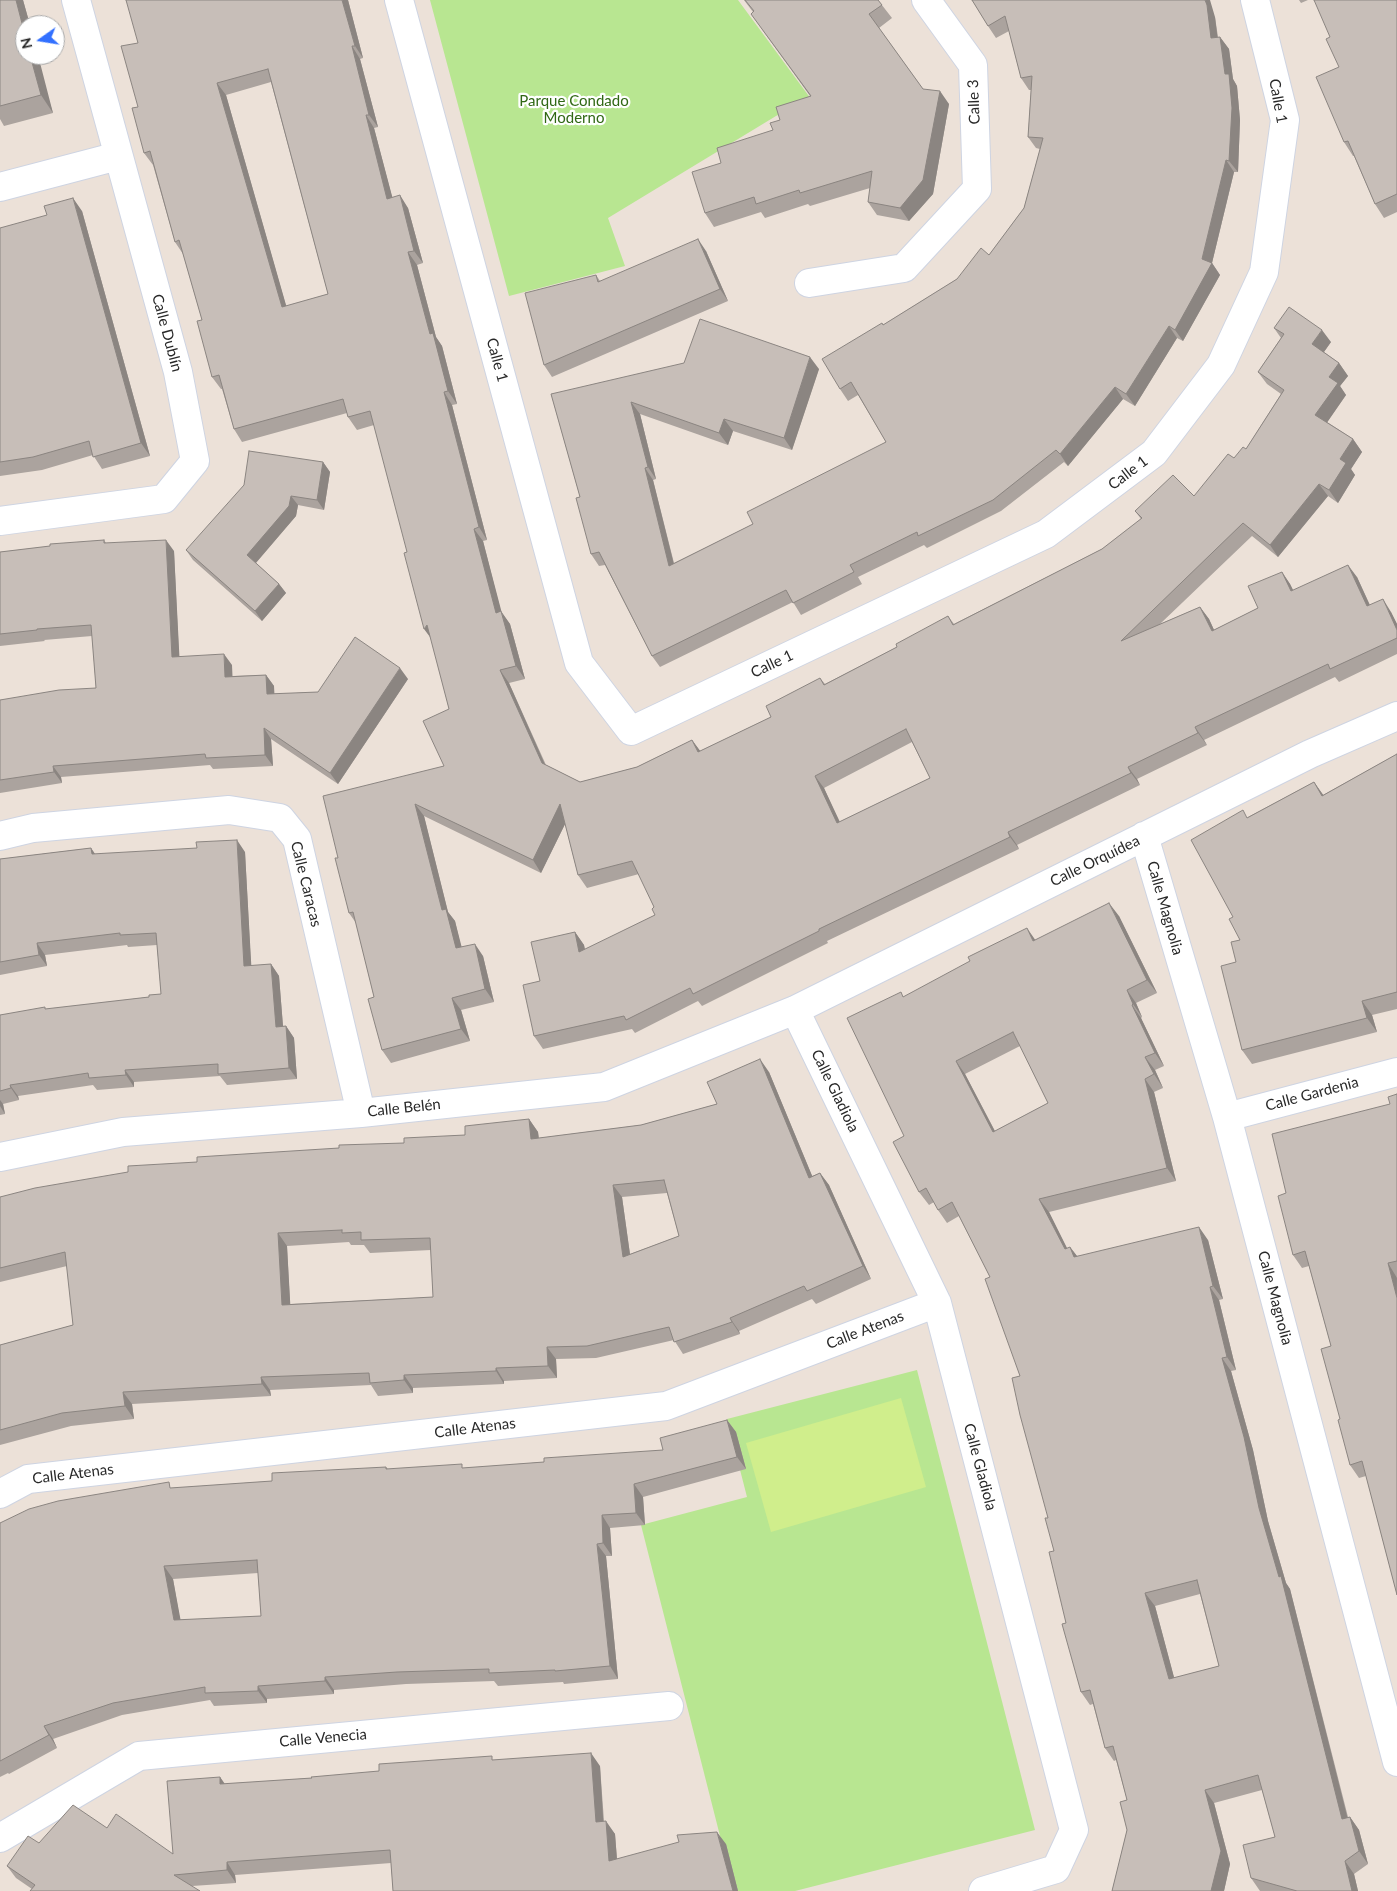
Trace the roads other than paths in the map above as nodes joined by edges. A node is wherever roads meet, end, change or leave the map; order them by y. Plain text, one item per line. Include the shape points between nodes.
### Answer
1 (76, 0) edge
2 (399, 0) edge
3 (926, 0) edge
4 (1255, 0) edge
5 (118, 156) junction
6 (0, 187) edge
7 (809, 283) dead end
8 (0, 521) edge
9 (1397, 716) edge
10 (0, 836) edge
11 (1144, 836) junction
12 (795, 1010) junction
13 (1397, 1072) edge
14 (361, 1113) junction
15 (1227, 1117) junction
16 (0, 1157) edge
17 (937, 1303) junction
18 (0, 1494) edge
19 (669, 1706) dead end
20 (1397, 1762) edge
21 (0, 1838) edge
22 (983, 1891) edge

1 - 5 street, Calle Dublín
2 - 4 street, Calle 1 via 579,663 631,731 1046,534 1154,454 1221,365 1264,272 1284,120
3 - 7 street, Calle 3 via 973,65 977,189 904,268
5 - 6 street
5 - 8 street, Calle Dublín via 178,372 195,461 164,499
9 - 11 street, Calle Orquídea via 1310,754
10 - 14 street, Calle Caracas via 33,828 229,810 280,818 297,839
11 - 12 street, Calle Orquídea
11 - 15 street, Calle Magnolia
12 - 14 street, Calle Belén via 604,1087
12 - 17 street, Calle Gladiola
13 - 15 street, Calle Gardenia
14 - 16 street, Calle Belén via 123,1132
15 - 20 street, Calle Magnolia
17 - 18 street, Calle Atenas via 666,1406 28,1479
17 - 22 street, Calle Gladiola via 1074,1830 1056,1869
19 - 21 street, Calle Venecia via 139,1756

